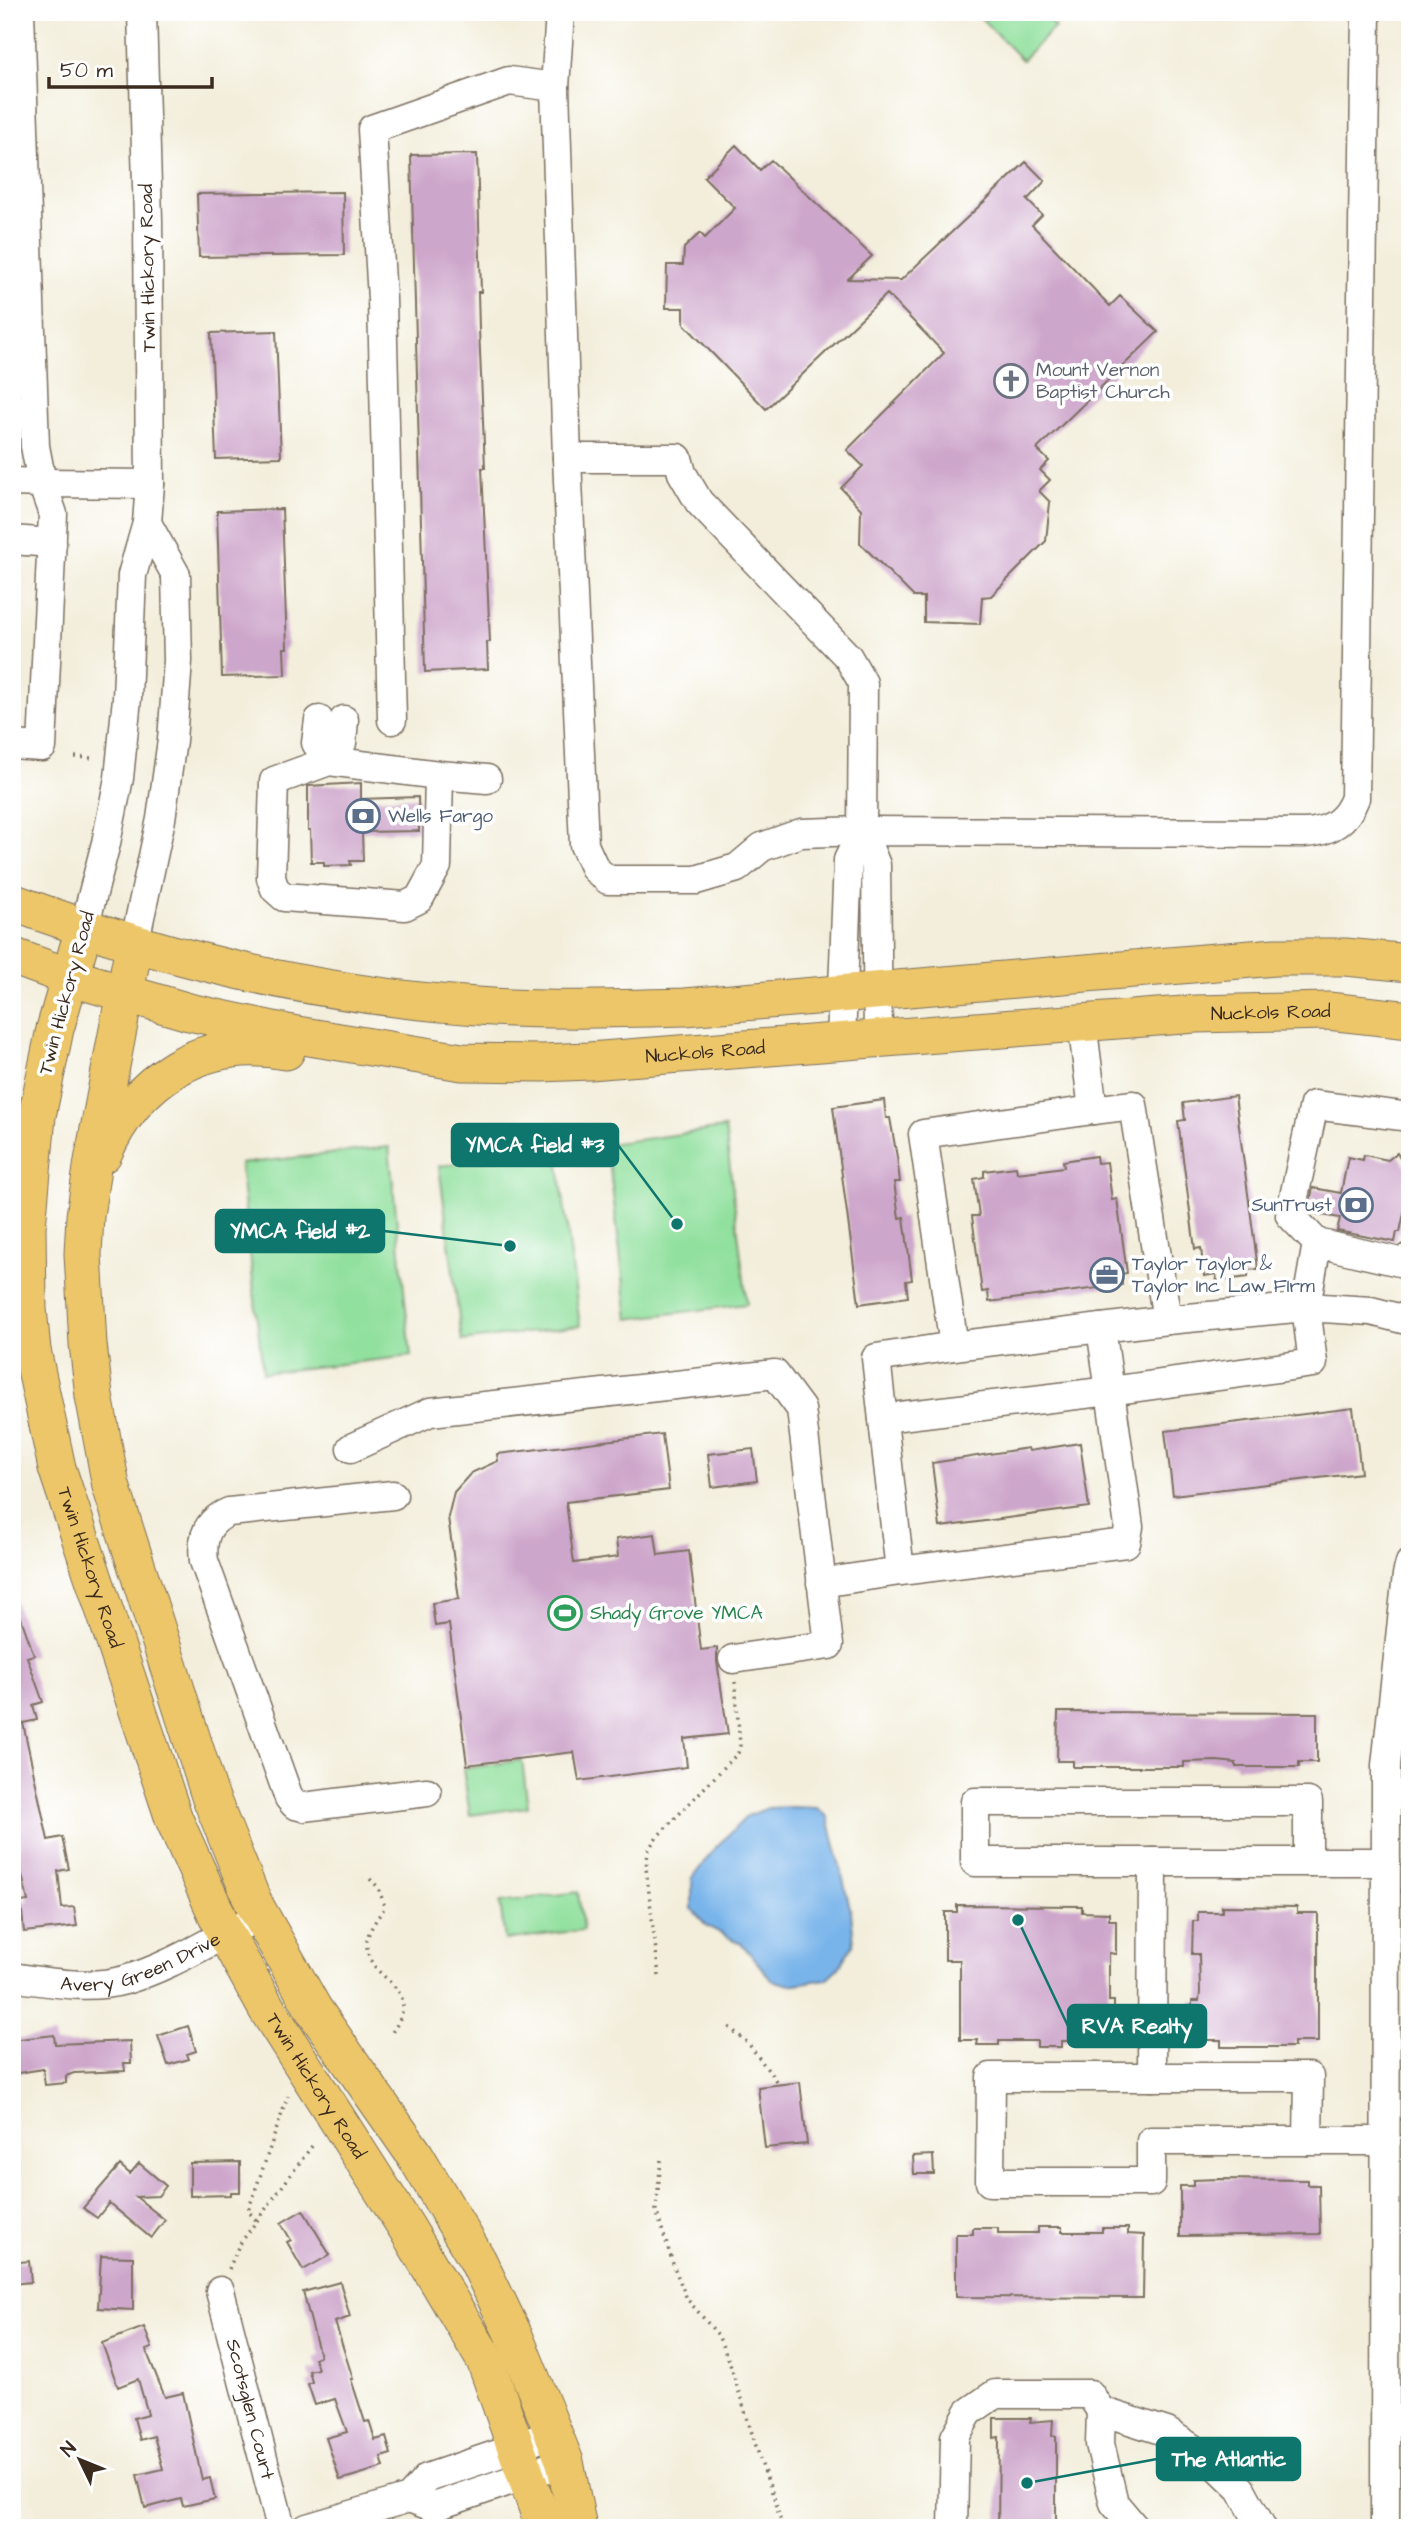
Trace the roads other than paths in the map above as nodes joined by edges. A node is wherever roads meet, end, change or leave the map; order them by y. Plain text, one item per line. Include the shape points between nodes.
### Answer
1 (20, 12) edge
2 (142, 12) edge
3 (560, 12) edge
4 (1366, 12) edge
5 (555, 87) junction
6 (567, 458) junction
7 (12, 482) edge
8 (42, 483) junction
9 (150, 484) junction
10 (148, 523) junction
11 (25, 544) edge
12 (331, 720) dead end
13 (392, 720) dead end
14 (12, 745) edge
15 (329, 761) junction
16 (439, 775) junction
17 (487, 779) dead end
18 (862, 831) junction
19 (12, 902) edge
20 (84, 928) junction
21 (134, 945) junction
22 (12, 956) edge
23 (1410, 963) edge
24 (69, 977) junction
25 (124, 992) junction
26 (859, 993) junction
27 (1410, 1020) edge
28 (1083, 1022) junction
29 (878, 1038) junction
30 (841, 1041) junction
31 (462, 1062) junction
32 (1093, 1110) junction
33 (1410, 1117) edge
34 (85, 1216) junction
35 (1317, 1243) junction
36 (1410, 1257) edge
37 (1306, 1307) junction
38 (1167, 1320) junction
39 (1410, 1321) edge
40 (1101, 1328) junction
41 (954, 1346) junction
42 (1110, 1391) junction
43 (883, 1418) junction
44 (351, 1448) dead end
45 (393, 1496) dead end
46 (1410, 1563) edge
47 (900, 1571) junction
48 (821, 1583) junction
49 (733, 1659) road end
50 (427, 1792) dead end
51 (1153, 1862) junction
52 (1308, 1862) junction
53 (1386, 1862) junction
54 (261, 1916) junction
55 (225, 1933) junction
56 (12, 1978) edge
57 (1152, 2077) junction
58 (1308, 2141) junction
59 (1386, 2141) junction
60 (220, 2291) road end
61 (1101, 2411) junction
62 (560, 2447) junction
63 (521, 2462) junction
64 (1127, 2525) edge
65 (281, 2528) edge
66 (307, 2528) edge
67 (542, 2528) edge
68 (578, 2528) edge
69 (953, 2528) edge
70 (1262, 2528) edge
71 (1385, 2528) edge

1 - 8 street via 35,446
2 - 9 street, Twin Hickory Road
3 - 5 street
4 - 18 street via 1355,798 1350,812 1333,828 1314,833
5 - 6 street
5 - 13 street via 509,81 372,129 382,299
6 - 18 street via 678,458 699,502 848,657 863,683
6 - 18 street via 584,845 595,869 608,880 696,880 737,867 762,847 801,833
7 - 8 street
8 - 9 street
8 - 11 street via 53,514
9 - 10 street, Twin Hickory Road
10 - 20 street, Twin Hickory Road via 132,575 119,778
10 - 21 street, Twin Hickory Road via 176,575 178,661 161,819
11 - 14 street via 42,747
12 - 15 street via 316,743
15 - 16 street
15 - 16 street via 274,781 271,878 284,897 405,906 419,899 438,866
16 - 17 street
18 - 26 street via 876,864
19 - 20 main road
20 - 21 main road
20 - 24 main road, Twin Hickory Road
21 - 25 main road, Twin Hickory Road
21 - 26 main road via 315,986 481,1006 588,1010
22 - 24 main road, Nuckols Road
23 - 26 main road via 1275,957
24 - 25 main road, Nuckols Road
24 - 55 main road, Twin Hickory Road via 46,1069 31,1157 27,1267 32,1350 57,1468 81,1542 174,1819
25 - 31 main road, Nuckols Road via 189,1012 298,1035
25 - 34 main road, Twin Hickory Road
26 - 29 street
26 - 30 street
27 - 28 main road, Nuckols Road via 1279,1011
28 - 29 main road, Nuckols Road
28 - 32 street
29 - 30 main road, Nuckols Road
30 - 31 main road, Nuckols Road via 589,1061
31 - 34 main road via 346,1062 250,1048 195,1058 151,1085 117,1127
32 - 38 street via 1133,1105
32 - 41 street via 923,1134
33 - 35 street via 1314,1105 1290,1215
34 - 54 main road, Twin Hickory Road via 88,1344 111,1486 209,1793
35 - 36 street via 1408,1264
35 - 37 street
37 - 38 street
37 - 39 street via 1371,1311
37 - 42 street via 1312,1363
38 - 40 street
40 - 41 street
40 - 42 street
41 - 43 street via 876,1358
42 - 43 street
42 - 47 street via 1129,1527 1126,1543
43 - 47 street
44 - 48 street via 430,1412 775,1374 801,1409
45 - 50 street via 229,1512 216,1517 210,1526 203,1553 295,1805
46 - 53 street via 1387,1765
47 - 48 street
48 - 49 street via 829,1645
51 - 52 street
51 - 52 street via 975,1862 975,1802 1308,1802
51 - 57 street
52 - 53 street
53 - 59 street
54 - 55 street, Avery Green Drive
54 - 62 main road, Twin Hickory Road via 314,2010 415,2155 478,2261
55 - 56 street, Avery Green Drive via 182,1958 122,1981 72,1985
55 - 63 main road, Twin Hickory Road via 267,2009 485,2360
57 - 58 street via 1308,2077
57 - 58 street via 991,2077 990,2182 1151,2182 1151,2141
58 - 59 street
59 - 71 street
60 - 65 street, Scotsglen Court
61 - 64 street via 1100,2444 1114,2503
61 - 69 street via 1090,2394 995,2394 969,2412 955,2437
61 - 70 street via 1167,2432 1212,2461 1241,2488
62 - 63 street
62 - 68 main road, Twin Hickory Road
63 - 66 street via 427,2477 409,2498
63 - 67 main road, Twin Hickory Road

